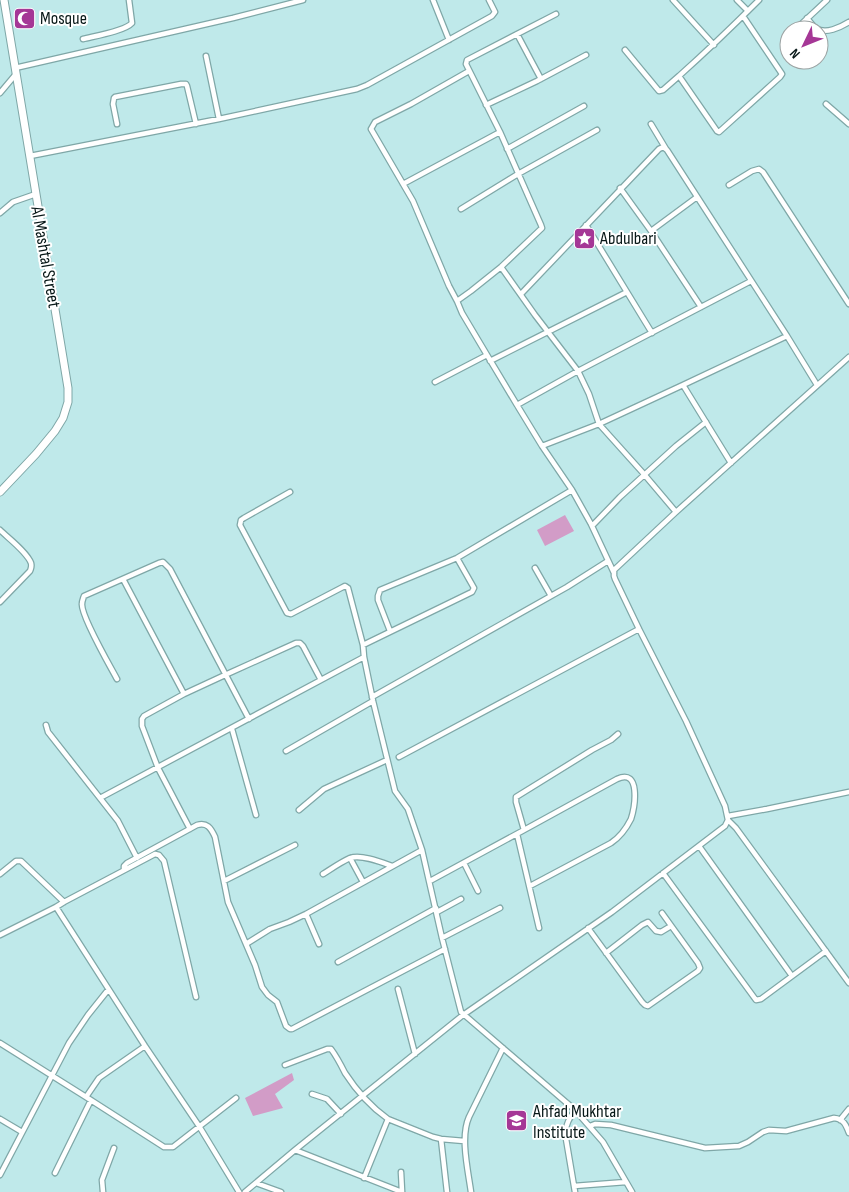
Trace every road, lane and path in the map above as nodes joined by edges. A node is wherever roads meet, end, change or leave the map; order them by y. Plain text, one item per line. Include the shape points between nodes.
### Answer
1 (4, 0) edge
2 (128, 0) edge
3 (303, 0) edge
4 (433, 0) edge
5 (489, 0) edge
6 (673, 0) edge
7 (737, 0) edge
8 (759, 0) edge
9 (827, 0) edge
10 (748, 11) junction
11 (556, 14) dead end
12 (743, 16) junction
13 (807, 18) joint
14 (849, 22) edge
15 (517, 34) junction
16 (83, 39) dead end
17 (449, 40) junction
18 (714, 45) junction
19 (625, 50) dead end
20 (586, 55) dead end
21 (206, 56) dead end
22 (16, 70) junction
23 (469, 71) junction
24 (680, 76) junction
25 (541, 79) junction
26 (0, 93) edge
27 (826, 104) dead end
28 (486, 105) junction
29 (584, 106) dead end
30 (219, 119) junction
31 (117, 124) dead end
32 (196, 124) junction
33 (651, 124) dead end
34 (849, 124) edge
35 (597, 130) dead end
36 (500, 132) junction
37 (507, 148) junction
38 (667, 150) junction
39 (30, 156) junction
40 (518, 174) junction
41 (403, 184) junction
42 (729, 185) dead end
43 (620, 188) junction
44 (36, 194) junction
45 (697, 197) junction
46 (461, 210) dead end
47 (0, 213) edge
48 (586, 225) junction
49 (651, 231) junction
50 (501, 267) junction
51 (751, 281) junction
52 (627, 292) junction
53 (521, 294) junction
54 (457, 301) junction
55 (849, 304) edge
56 (701, 307) junction
57 (548, 333) junction
58 (652, 333) junction
59 (787, 336) junction
60 (487, 355) junction
61 (849, 357) edge
62 (490, 361) junction
63 (578, 371) junction
64 (435, 382) dead end
65 (683, 385) junction
66 (817, 385) junction
67 (517, 405) junction
68 (706, 422) junction
69 (599, 424) junction
70 (542, 446) junction
71 (731, 463) junction
72 (644, 474) junction
73 (572, 490) junction
74 (0, 492) edge
75 (290, 492) dead end
76 (676, 512) junction
77 (592, 526) junction
78 (0, 530) edge
79 (458, 558) junction
80 (608, 561) junction
81 (535, 568) dead end
82 (614, 573) junction
83 (123, 579) junction
84 (551, 596) junction
85 (0, 602) edge
86 (639, 629) junction
87 (390, 631) junction
88 (363, 645) junction
89 (364, 657) junction
90 (225, 674) junction
91 (117, 680) dead end
92 (321, 680) junction
93 (184, 694) junction
94 (373, 699) junction
95 (249, 719) junction
96 (46, 725) dead end
97 (232, 729) junction
98 (618, 734) dead end
99 (286, 751) dead end
100 (399, 757) dead end
101 (387, 760) junction
102 (158, 768) junction
103 (849, 792) edge
104 (100, 798) junction
105 (299, 810) dead end
106 (256, 815) dead end
107 (728, 818) junction
108 (190, 829) junction
109 (524, 830) junction
110 (517, 834) junction
111 (296, 845) dead end
112 (698, 846) junction
113 (422, 850) junction
114 (137, 858) junction
115 (350, 858) junction
116 (464, 863) junction
117 (392, 866) junction
118 (124, 870) junction
119 (663, 873) junction
120 (0, 874) edge
121 (323, 874) dead end
122 (224, 881) junction
123 (430, 881) junction
124 (363, 882) junction
125 (530, 886) junction
126 (478, 891) dead end
127 (461, 899) dead end
128 (64, 902) junction
129 (56, 907) junction
130 (500, 908) dead end
131 (436, 910) junction
132 (662, 913) dead end
133 (306, 914) junction
134 (671, 926) junction
135 (539, 928) dead end
136 (588, 928) junction
137 (1, 933) edge
138 (442, 938) junction
139 (246, 944) junction
140 (319, 944) dead end
141 (445, 949) junction
142 (826, 951) junction
143 (606, 953) junction
144 (338, 962) dead end
145 (792, 976) junction
146 (849, 982) edge
147 (398, 989) dead end
148 (108, 990) junction
149 (196, 997) dead end
150 (463, 1015) junction
151 (0, 1043) edge
152 (145, 1046) junction
153 (503, 1048) junction
154 (415, 1054) junction
155 (285, 1066) dead end
156 (52, 1076) junction
157 (312, 1094) dead end
158 (363, 1096) junction
159 (236, 1098) dead end
160 (88, 1099) junction
161 (575, 1110) junction
162 (849, 1110) edge
163 (341, 1114) junction
164 (388, 1118) junction
165 (0, 1119) edge
166 (840, 1120) junction
167 (199, 1126) junction
168 (590, 1126) junction
169 (22, 1132) junction
170 (849, 1133) edge
171 (442, 1139) junction
172 (464, 1141) junction
173 (114, 1148) dead end
174 (295, 1150) junction
175 (2, 1165) edge
176 (401, 1172) dead end
177 (56, 1173) dead end
178 (0, 1175) edge
179 (364, 1178) junction
180 (626, 1182) junction
181 (256, 1183) junction
182 (574, 1189) edge
183 (103, 1192) edge
184 (239, 1192) edge
185 (245, 1192) edge
186 (281, 1192) edge
187 (402, 1192) edge
188 (447, 1192) edge
189 (471, 1192) edge
190 (632, 1192) edge

1 - 22 main road, Al Mashtal Street
2 - 16 street via 131,25
3 - 22 street
4 - 17 street
5 - 17 street via 494,14
6 - 18 street
7 - 10 street
8 - 10 street
9 - 13 street
10 - 12 street
11 - 15 street
12 - 18 street
12 - 24 street via 782,72 780,77 720,132
13 - 14 street via 816,28 825,31
15 - 23 street via 467,60
15 - 25 street
17 - 30 street via 357,89
18 - 24 street
19 - 24 street via 659,91
20 - 25 street
21 - 30 street
22 - 26 street
22 - 39 main road, Al Mashtal Street
23 - 28 street
23 - 41 street via 372,126
25 - 28 street
27 - 34 street
28 - 36 street
29 - 37 street
30 - 32 street
31 - 32 street via 112,104 114,98 186,84
32 - 39 street
33 - 38 street
35 - 40 street
36 - 37 street
36 - 41 street
37 - 40 street
38 - 43 street via 659,149
38 - 45 street
39 - 44 main road, Al Mashtal Street
40 - 46 street
40 - 50 street via 542,228
41 - 54 street
42 - 55 street via 755,170 763,172
43 - 48 street
43 - 49 street
44 - 47 street via 13,202
44 - 74 main road, Al Mashtal Street via 68,402 55,431
45 - 49 street
45 - 51 street
48 - 52 street
48 - 53 street
49 - 56 street
50 - 53 street
50 - 54 street
51 - 56 street
51 - 59 street
52 - 57 street
52 - 58 street
53 - 57 street
54 - 60 street
56 - 58 street
57 - 62 street
57 - 63 street
58 - 63 street
59 - 65 street
59 - 66 street
60 - 62 street
60 - 64 street
61 - 66 street
62 - 67 street
63 - 67 street
63 - 69 street
65 - 68 street
65 - 69 street
66 - 71 street
67 - 70 street
68 - 71 street
68 - 72 street
69 - 70 street
69 - 72 street
70 - 73 street
71 - 76 street
72 - 76 street
72 - 77 street
73 - 77 street
73 - 79 street
75 - 88 street via 244,518 240,525 287,613 291,614 345,586 348,588
76 - 82 street
77 - 80 street
78 - 85 street via 31,562 30,571
79 - 87 street via 380,590 378,600
79 - 87 street via 474,588 472,592
80 - 82 street
80 - 84 street
81 - 84 street
82 - 86 street
83 - 90 street via 159,563 166,564
83 - 91 street via 84,596 81,605
83 - 93 street
84 - 94 street
86 - 100 street
86 - 107 street via 686,722
87 - 88 street
88 - 89 street
89 - 92 street
89 - 94 street
90 - 92 street via 300,643
90 - 93 street
90 - 95 street
92 - 95 street
93 - 102 street via 142,719
94 - 99 street
94 - 101 street
95 - 97 street
96 - 104 street via 48,732
97 - 102 street
97 - 106 street
98 - 109 street via 516,797
101 - 105 street via 324,789
101 - 113 street via 395,791 408,809
102 - 104 street
102 - 108 street
103 - 107 street
104 - 114 street via 118,821
107 - 112 street via 722,829
107 - 142 street
108 - 114 street
108 - 122 street via 202,824 211,828
109 - 110 street
109 - 125 street via 622,776 634,785 632,814 619,837
110 - 116 street
110 - 125 street
111 - 122 street
112 - 119 street
112 - 145 street
113 - 117 street
113 - 123 street
114 - 118 street via 125,864
115 - 117 street via 366,858
115 - 121 street
115 - 124 street
116 - 123 street
116 - 126 street
117 - 124 street
118 - 128 street
118 - 149 street via 155,854 164,861
119 - 136 street
119 - 145 street via 756,1000
120 - 128 street via 16,861 21,861
122 - 139 street via 228,902
123 - 131 street
124 - 133 street
125 - 135 street
127 - 131 street
128 - 129 street
129 - 137 street
129 - 148 street
130 - 138 street
131 - 138 street
131 - 144 street
132 - 134 street
133 - 139 street via 270,929
133 - 140 street
134 - 143 street via 661,932 648,922
134 - 143 street via 700,968 648,1006 644,1005
136 - 143 street
136 - 150 street
138 - 141 street
139 - 141 street via 262,987 277,1002 290,1029
141 - 150 street
142 - 145 street
142 - 146 street
147 - 154 street
148 - 152 street
148 - 156 street via 79,1027
150 - 153 street
150 - 154 street
151 - 156 street
152 - 160 street via 99,1078
152 - 167 street
153 - 161 street
153 - 172 street via 466,1122
154 - 158 street
155 - 158 street via 329,1048
156 - 160 street
156 - 169 street
157 - 163 street via 328,1099
158 - 163 street
158 - 164 street
159 - 167 street
160 - 167 street via 164,1147 173,1147
160 - 177 street
161 - 168 street
161 - 182 street via 565,1134
162 - 166 street
163 - 174 street
164 - 171 street
164 - 179 street
165 - 169 street
166 - 168 street via 828,1119 786,1131 769,1130 744,1144 711,1148 611,1125
166 - 170 street
167 - 184 street
168 - 180 street via 607,1147
169 - 175 street
171 - 172 street
171 - 188 street
172 - 189 street
173 - 183 street via 102,1180
174 - 179 street
174 - 181 street
175 - 178 street
176 - 187 street
179 - 187 street
180 - 182 street
180 - 190 street
181 - 185 street
181 - 186 street

